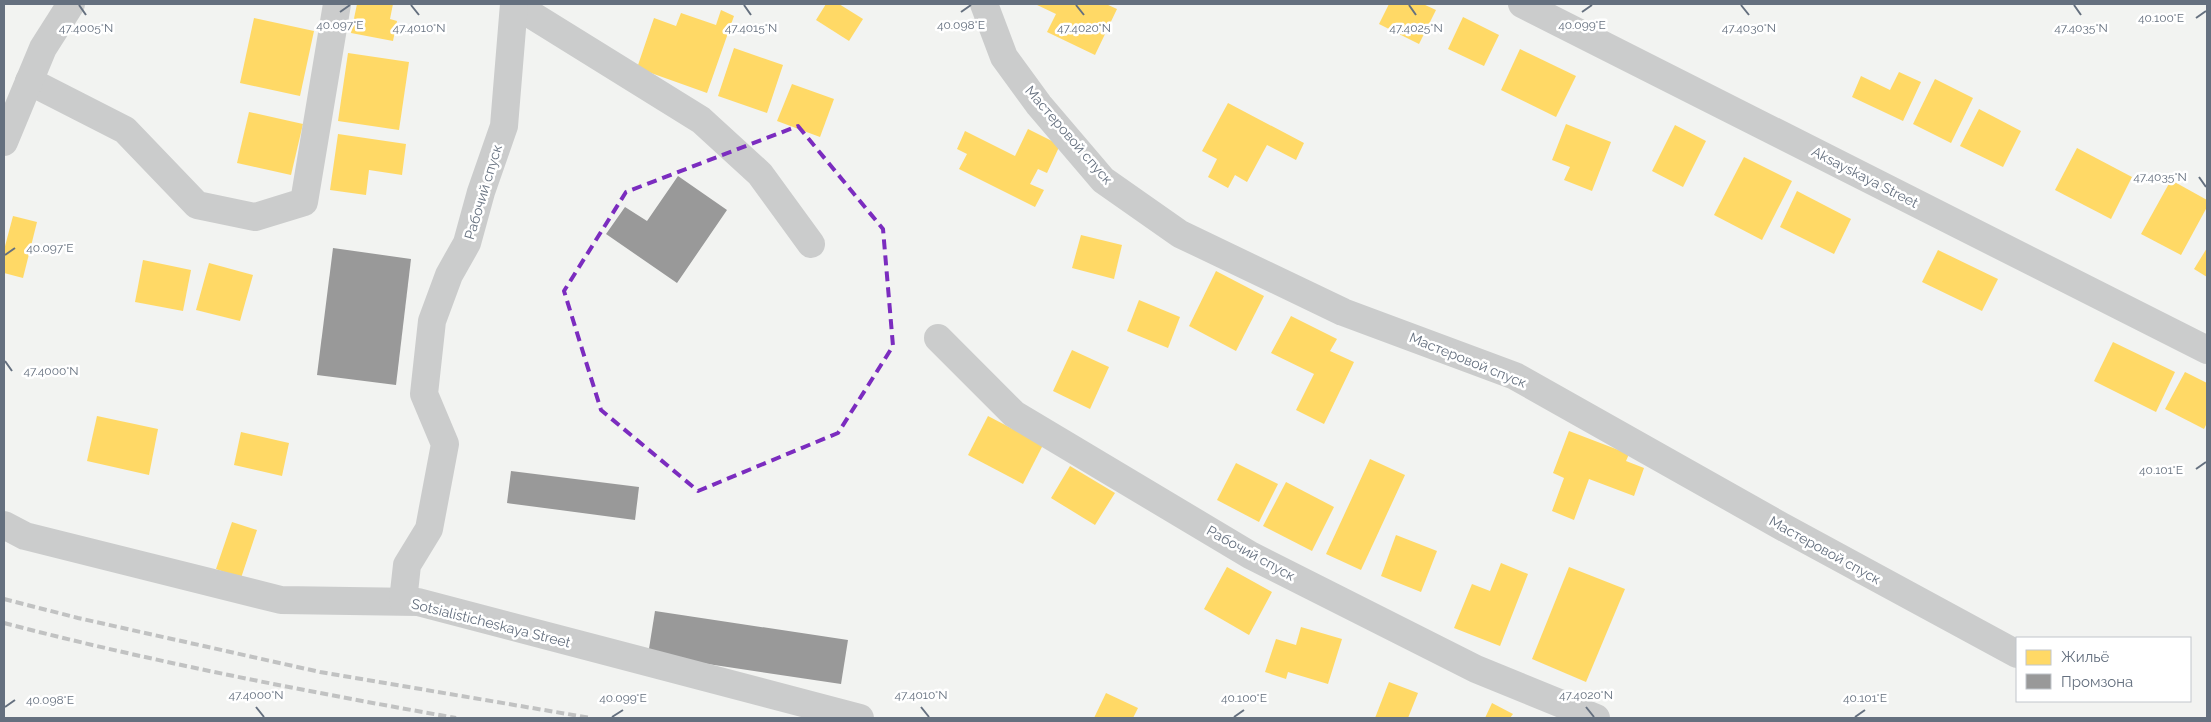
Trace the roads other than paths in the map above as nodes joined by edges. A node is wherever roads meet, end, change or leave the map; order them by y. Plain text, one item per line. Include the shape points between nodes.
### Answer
1 (70, 4) edge
2 (337, 4) edge
3 (514, 4) edge
4 (984, 4) edge
5 (1522, 4) edge
6 (29, 81) junction
7 (4, 142) edge
8 (811, 244) dead end
9 (938, 338) dead end
10 (2207, 350) edge
11 (4, 525) edge
12 (403, 601) junction
13 (2016, 653) edge
14 (860, 718) edge
15 (1596, 718) edge

1 - 6 street via 43,48
2 - 6 street via 304,202 255,217 197,205 125,130
3 - 8 street via 701,120 760,174
3 - 12 street, Рабочий спуск via 504,126 467,243 448,275 432,321 424,394 445,444 429,530 407,565
4 - 13 street, Мастеровой спуск via 1004,57 1039,105 1104,180 1180,234 1344,312 1515,376
5 - 10 street, Aksayskaya Street
6 - 7 street
9 - 15 street, Рабочий спуск via 1014,414 1250,555 1476,669
11 - 12 street, Sotsialisticheskaya Street via 25,536 281,600
12 - 14 street, Sotsialisticheskaya Street via 418,602

